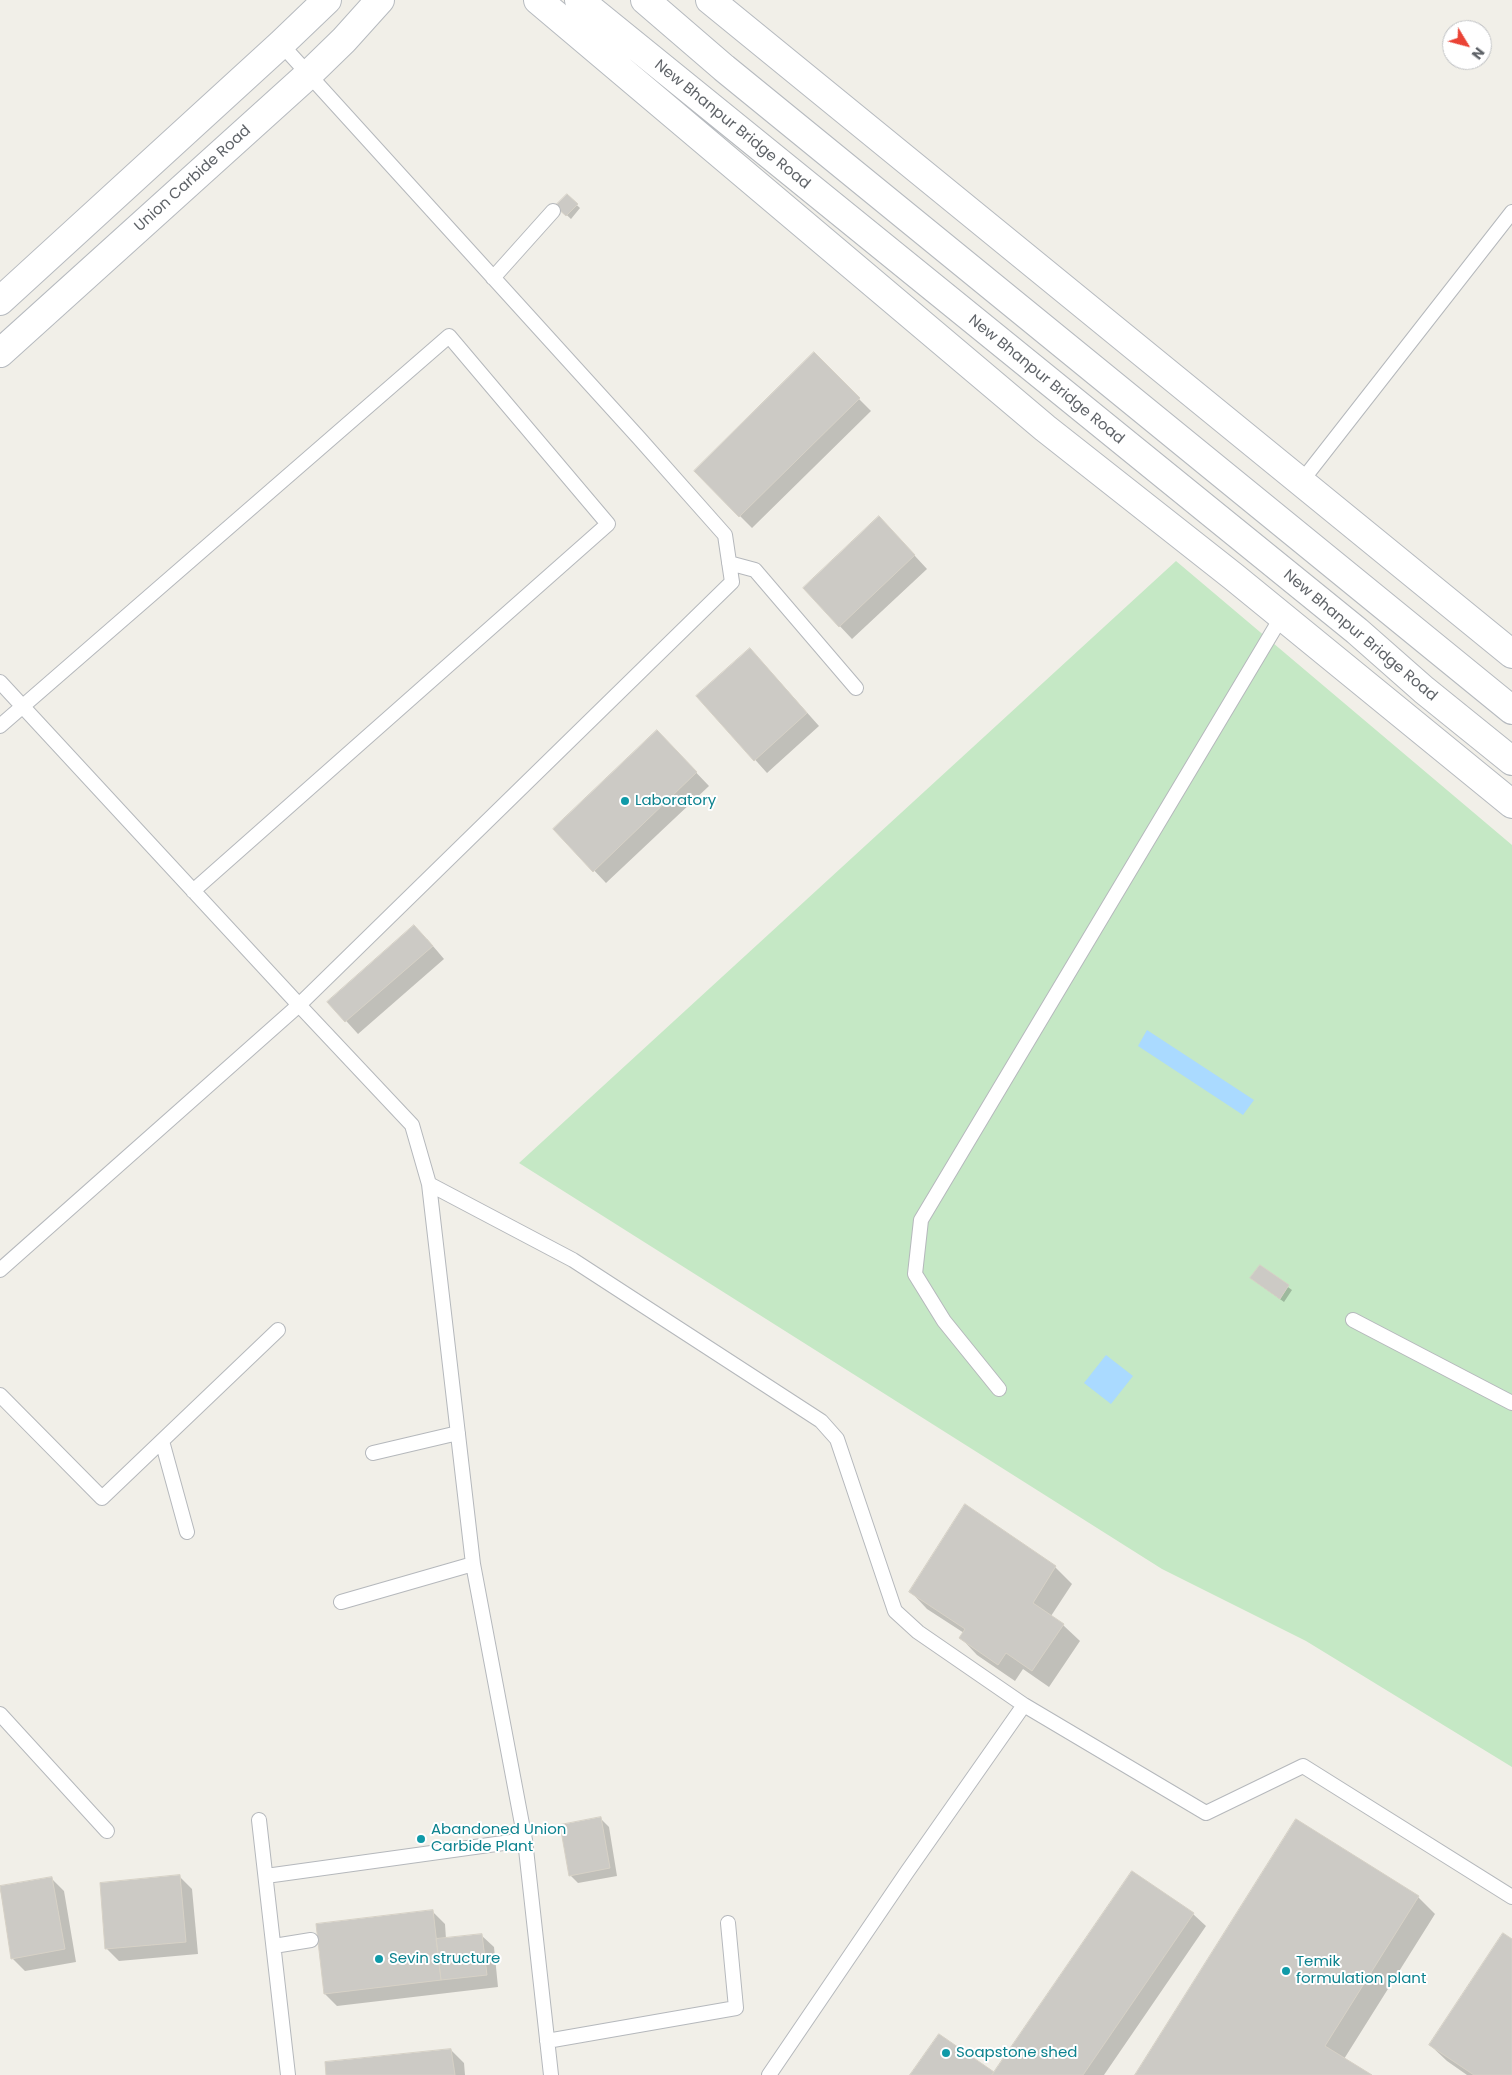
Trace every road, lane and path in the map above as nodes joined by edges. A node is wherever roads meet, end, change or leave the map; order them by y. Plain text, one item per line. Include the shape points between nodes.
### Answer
1 (326, 0) edge
2 (380, 0) edge
3 (538, 0) edge
4 (579, 0) edge
5 (645, 0) edge
6 (710, 0) edge
7 (282, 44) junction
8 (308, 75) junction
9 (553, 211) dead end
10 (1512, 212) edge
11 (493, 278) junction
12 (0, 302) edge
13 (0, 354) edge
14 (1300, 482) junction
15 (729, 563) junction
16 (1282, 616) junction
17 (1512, 654) edge
18 (0, 682) edge
19 (856, 688) dead end
20 (22, 706) junction
21 (1512, 710) edge
22 (0, 726) edge
23 (1512, 761) edge
24 (1512, 804) edge
25 (193, 890) junction
26 (299, 1005) junction
27 (429, 1184) junction
28 (0, 1270) edge
29 (1353, 1320) dead end
30 (278, 1330) dead end
31 (999, 1389) dead end
32 (0, 1396) edge
33 (1512, 1403) edge
34 (458, 1433) junction
35 (162, 1441) junction
36 (373, 1453) dead end
37 (186, 1532) dead end
38 (473, 1564) junction
39 (341, 1602) dead end
40 (1024, 1705) junction
41 (0, 1714) edge
42 (259, 1820) dead end
43 (107, 1832) dead end
44 (525, 1840) junction
45 (266, 1876) junction
46 (1512, 1897) edge
47 (728, 1924) dead end
48 (310, 1940) dead end
49 (274, 1946) junction
50 (547, 2041) junction
51 (288, 2075) edge
52 (550, 2075) edge
53 (769, 2075) edge

1 - 7 street
2 - 8 street, Union Carbide Road
3 - 16 street via 1045,428
4 - 23 street, New Bhanpur Bridge Road via 1357,631
5 - 21 street
6 - 14 street
7 - 8 lane
7 - 12 street
8 - 11 lane
8 - 13 street, Union Carbide Road
9 - 11 lane
10 - 14 lane
11 - 15 lane via 725,535
14 - 17 street
15 - 19 lane via 755,570
15 - 26 lane via 732,582
16 - 24 street
16 - 31 lane via 921,1220 916,1274 944,1321
18 - 20 lane
20 - 22 lane
20 - 25 lane
20 - 25 lane via 449,336 608,524
25 - 26 lane
26 - 27 lane via 412,1126
26 - 28 lane
27 - 34 lane
27 - 40 lane via 573,1260 821,1421 836,1439 895,1611 918,1632
29 - 33 lane
30 - 35 lane
32 - 35 lane via 102,1498
34 - 36 lane
34 - 38 lane
35 - 37 lane
38 - 39 lane
38 - 44 lane
40 - 46 lane via 1206,1813 1303,1766
40 - 53 lane
41 - 43 lane
42 - 45 lane
44 - 45 lane
44 - 50 lane
45 - 49 lane
47 - 50 lane via 736,2008
48 - 49 lane
49 - 51 lane
50 - 52 lane

